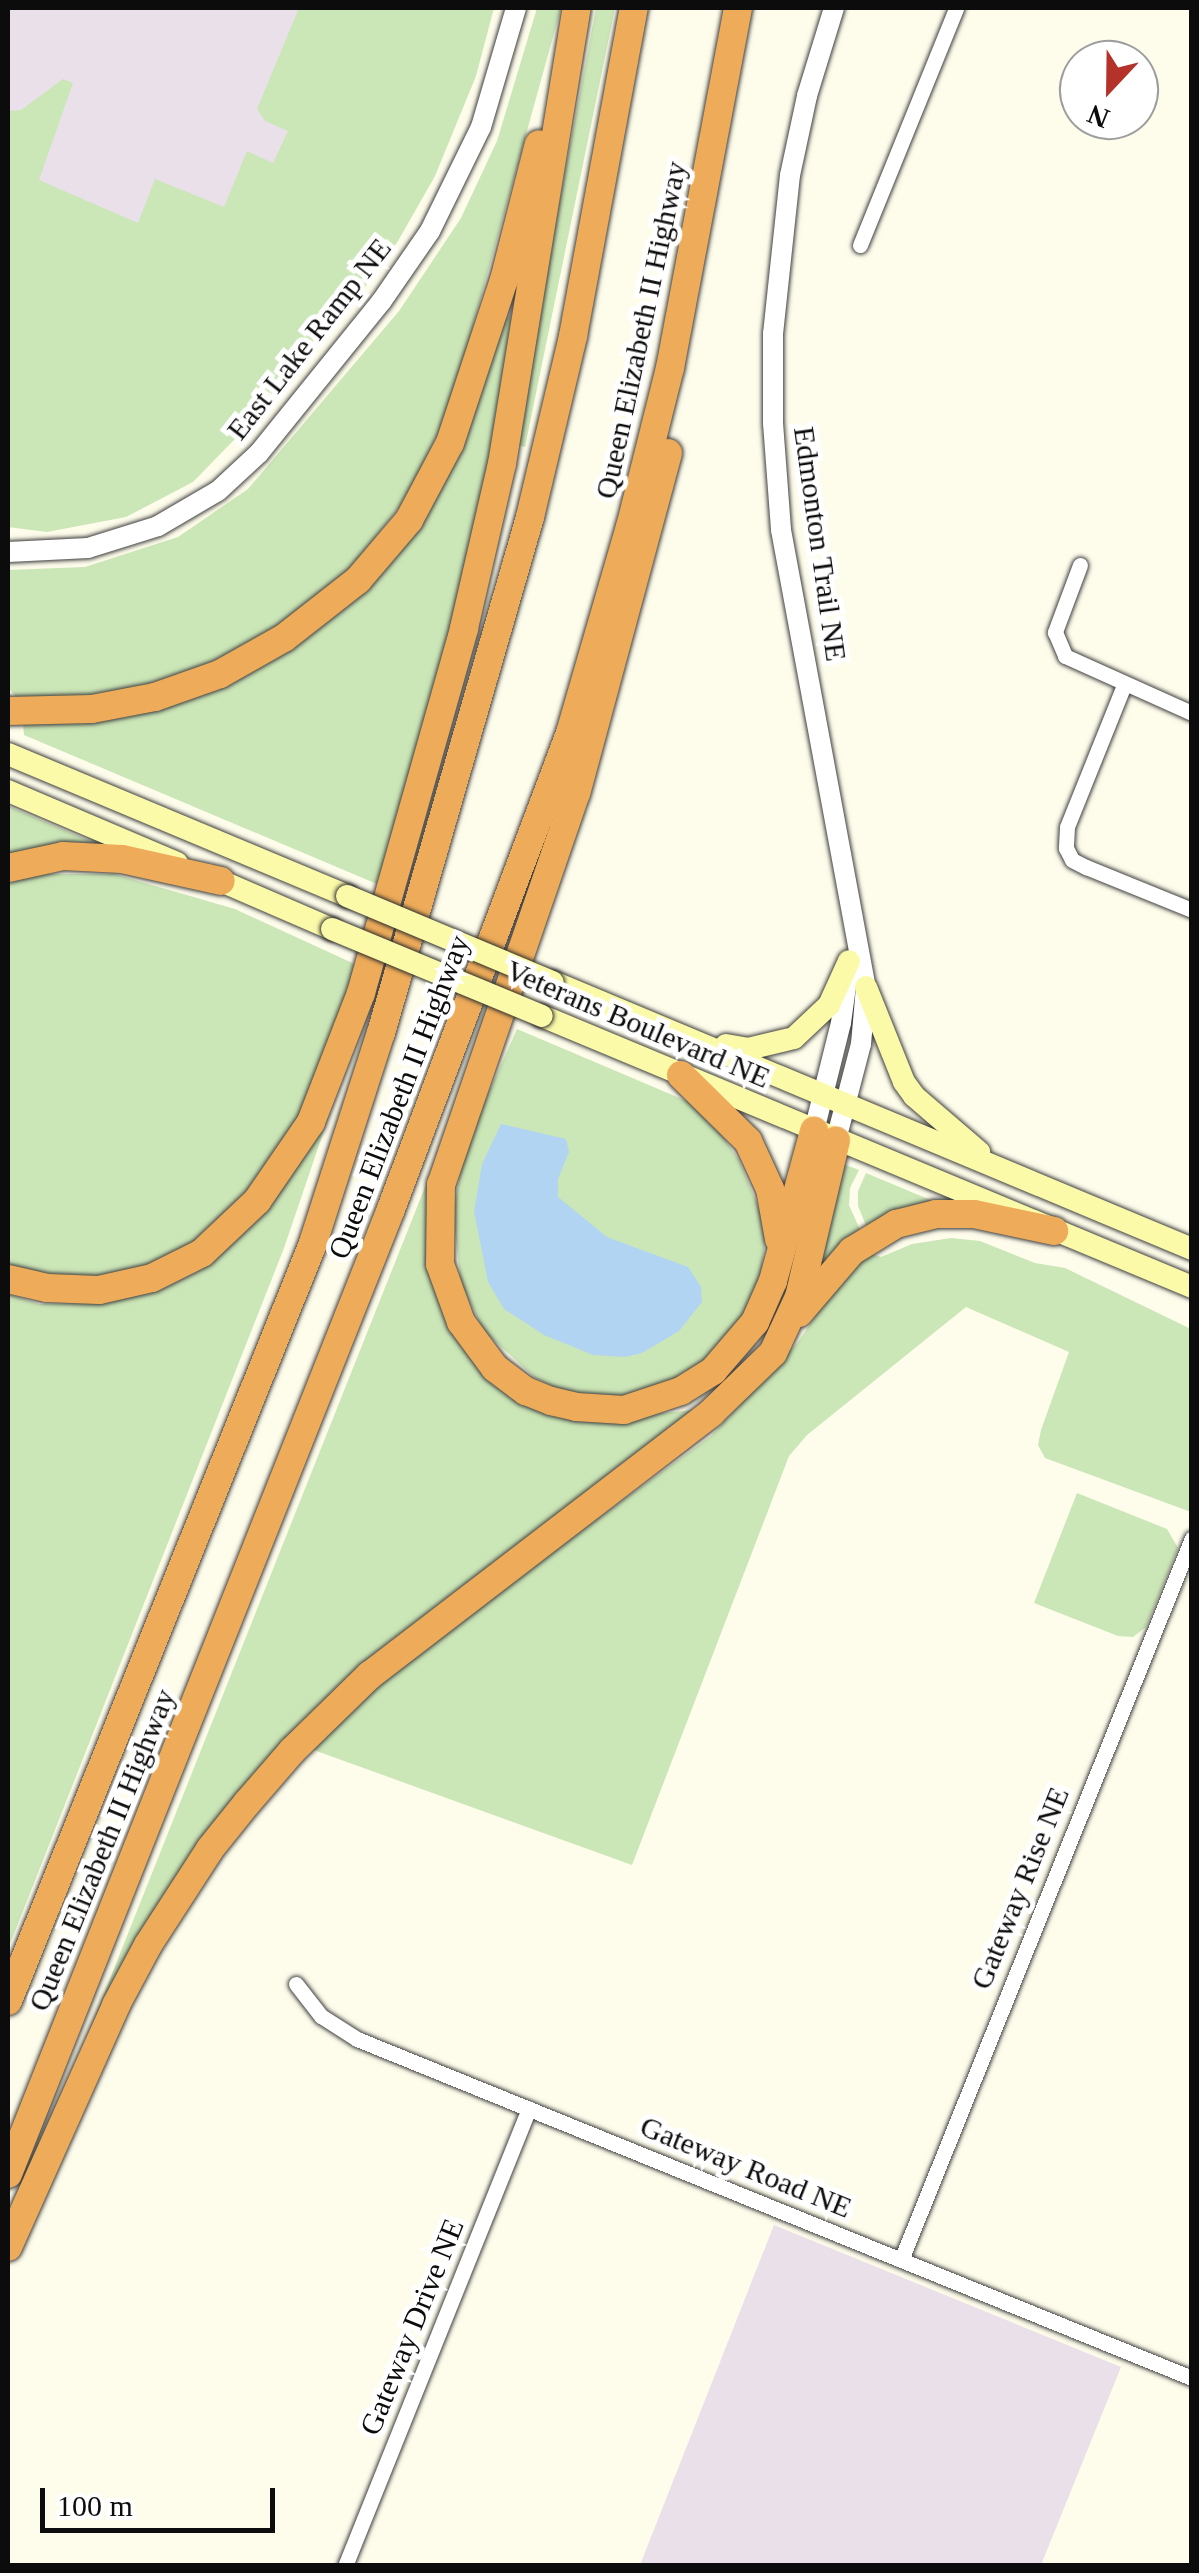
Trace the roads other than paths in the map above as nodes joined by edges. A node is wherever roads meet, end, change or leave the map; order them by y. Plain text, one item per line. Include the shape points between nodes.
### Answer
1 (516, 8) edge
2 (576, 8) edge
3 (634, 8) edge
4 (738, 8) edge
5 (834, 8) edge
6 (956, 8) edge
7 (706, 195) junction
8 (860, 245) dead end
9 (8, 552) edge
10 (1080, 565) dead end
11 (1124, 685) junction
12 (8, 711) edge
13 (1192, 713) edge
14 (8, 754) edge
15 (8, 791) edge
16 (8, 868) edge
17 (221, 881) junction
18 (854, 910) junction
19 (1192, 910) edge
20 (848, 961) junction
21 (866, 987) junction
22 (690, 1039) junction
23 (681, 1075) junction
24 (835, 1100) junction
25 (825, 1136) junction
26 (1002, 1170) junction
27 (1054, 1230) junction
28 (1192, 1249) edge
29 (780, 1250) junction
30 (8, 1279) edge
31 (1192, 1287) edge
32 (786, 1330) junction
33 (1192, 1538) edge
34 (296, 1984) dead end
35 (8, 2001) edge
36 (529, 2108) junction
37 (8, 2174) edge
38 (8, 2247) edge
39 (902, 2260) junction
40 (1192, 2378) edge
41 (345, 2566) edge

1 - 9 street, East Lake Ramp NE via 481,127 430,231 259,453 218,490 158,526 88,548
2 - 12 highway via 504,280 450,444 409,520 358,580 284,638 220,674 155,697 92,709
2 - 30 highway via 502,464 464,628 366,976 310,1122 257,1202 202,1252 152,1278 99,1290
3 - 35 highway, Queen Elizabeth II Highway via 573,336 530,517 381,1033 312,1246
4 - 7 highway, Queen Elizabeth II Highway
5 - 18 street, Edmonton Trail NE via 790,175 772,333 772,423 781,530
6 - 8 street
7 - 29 highway via 687,370 649,534 576,793 448,1156 438,1239 451,1302 496,1368 551,1401 624,1410 681,1391 728,1357 755,1322
7 - 37 highway, Queen Elizabeth II Highway via 635,510 570,734 385,1226
10 - 11 street via 1058,620 1058,644 1076,664
11 - 13 street
11 - 19 street via 1067,827 1066,848 1086,868
14 - 22 main road, Veterans Boulevard NE, bridge
15 - 17 main road, Veterans Boulevard NE
16 - 17 highway via 64,856 122,860
17 - 23 main road, Veterans Boulevard NE, bridge
18 - 20 street, Edmonton Trail NE
18 - 21 street, Edmonton Trail NE
20 - 22 main road via 829,1004 794,1038 748,1048
20 - 24 street, Edmonton Trail NE
21 - 24 street, Edmonton Trail NE via 861,1044
21 - 26 main road via 914,1096
22 - 24 main road, Veterans Boulevard NE
23 - 25 main road, Veterans Boulevard NE
23 - 29 highway via 733,1123 758,1158
24 - 25 street, Edmonton Trail NE
24 - 26 main road, Veterans Boulevard NE
25 - 27 main road, Veterans Boulevard NE
25 - 29 highway
25 - 32 highway via 799,1297
26 - 28 main road, Veterans Boulevard NE
27 - 31 main road, Veterans Boulevard NE
27 - 32 highway via 974,1214 896,1224 836,1265
32 - 38 highway via 740,1389 370,1674 258,1790 148,1945
33 - 39 street, Gateway Rise NE
34 - 36 street, Gateway Road NE via 321,2016 357,2039
36 - 39 street, Gateway Road NE
36 - 41 street, Gateway Drive NE
39 - 40 street, Gateway Road NE

